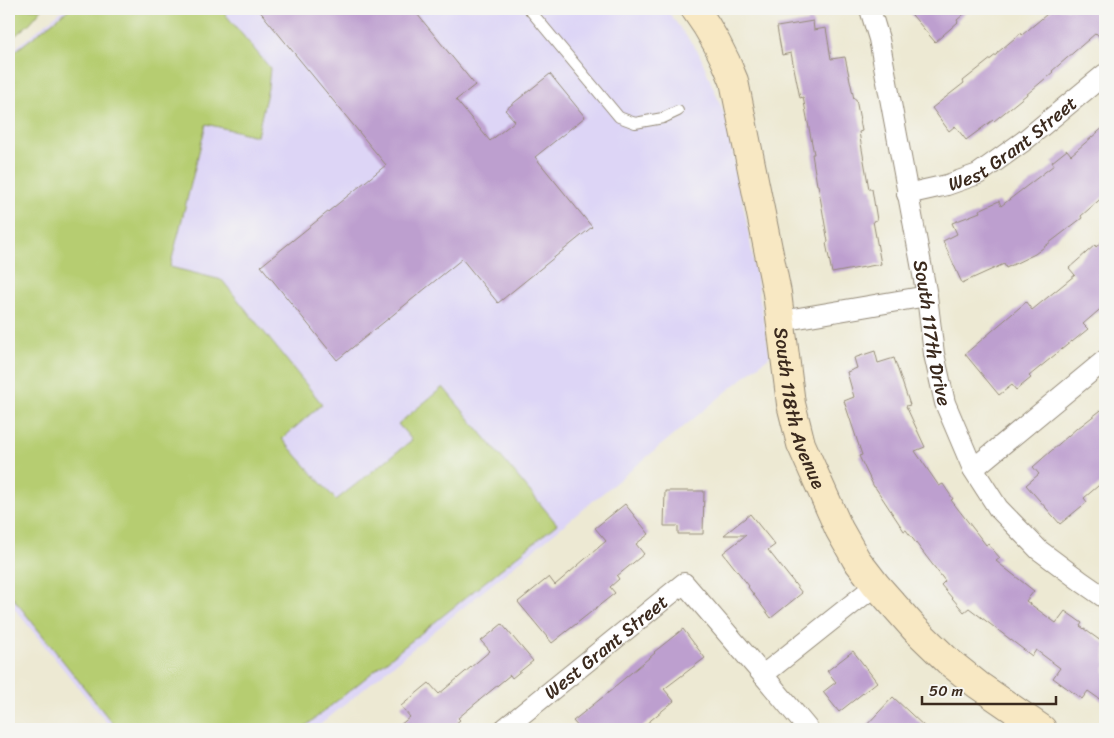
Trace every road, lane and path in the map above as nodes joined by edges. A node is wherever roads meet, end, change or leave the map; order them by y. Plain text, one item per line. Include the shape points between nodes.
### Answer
1 (529, 9) edge
2 (695, 9) edge
3 (870, 9) edge
4 (1105, 74) edge
5 (678, 111) dead end
6 (907, 194) junction
7 (927, 296) junction
8 (781, 321) junction
9 (1105, 360) edge
10 (973, 469) junction
11 (876, 585) junction
12 (1105, 598) edge
13 (763, 675) junction
14 (504, 729) edge
15 (808, 729) edge
16 (1042, 729) edge

1 - 5 lane via 619,117 635,123 663,118
2 - 8 street, South 118th Avenue via 729,66 734,81
3 - 6 street, South 117th Drive via 879,38
4 - 6 street, West Grant Street via 1024,141 978,174
6 - 7 street, South 117th Drive
7 - 8 street
7 - 10 street, South 117th Drive via 934,354 945,403
8 - 11 street, South 118th Avenue via 801,444 839,529
9 - 10 street
10 - 12 street, South 117th Drive via 998,508 1039,550
11 - 13 street
11 - 16 street, South 118th Avenue via 948,660
13 - 14 street, West Grant Street via 684,582
13 - 15 street

